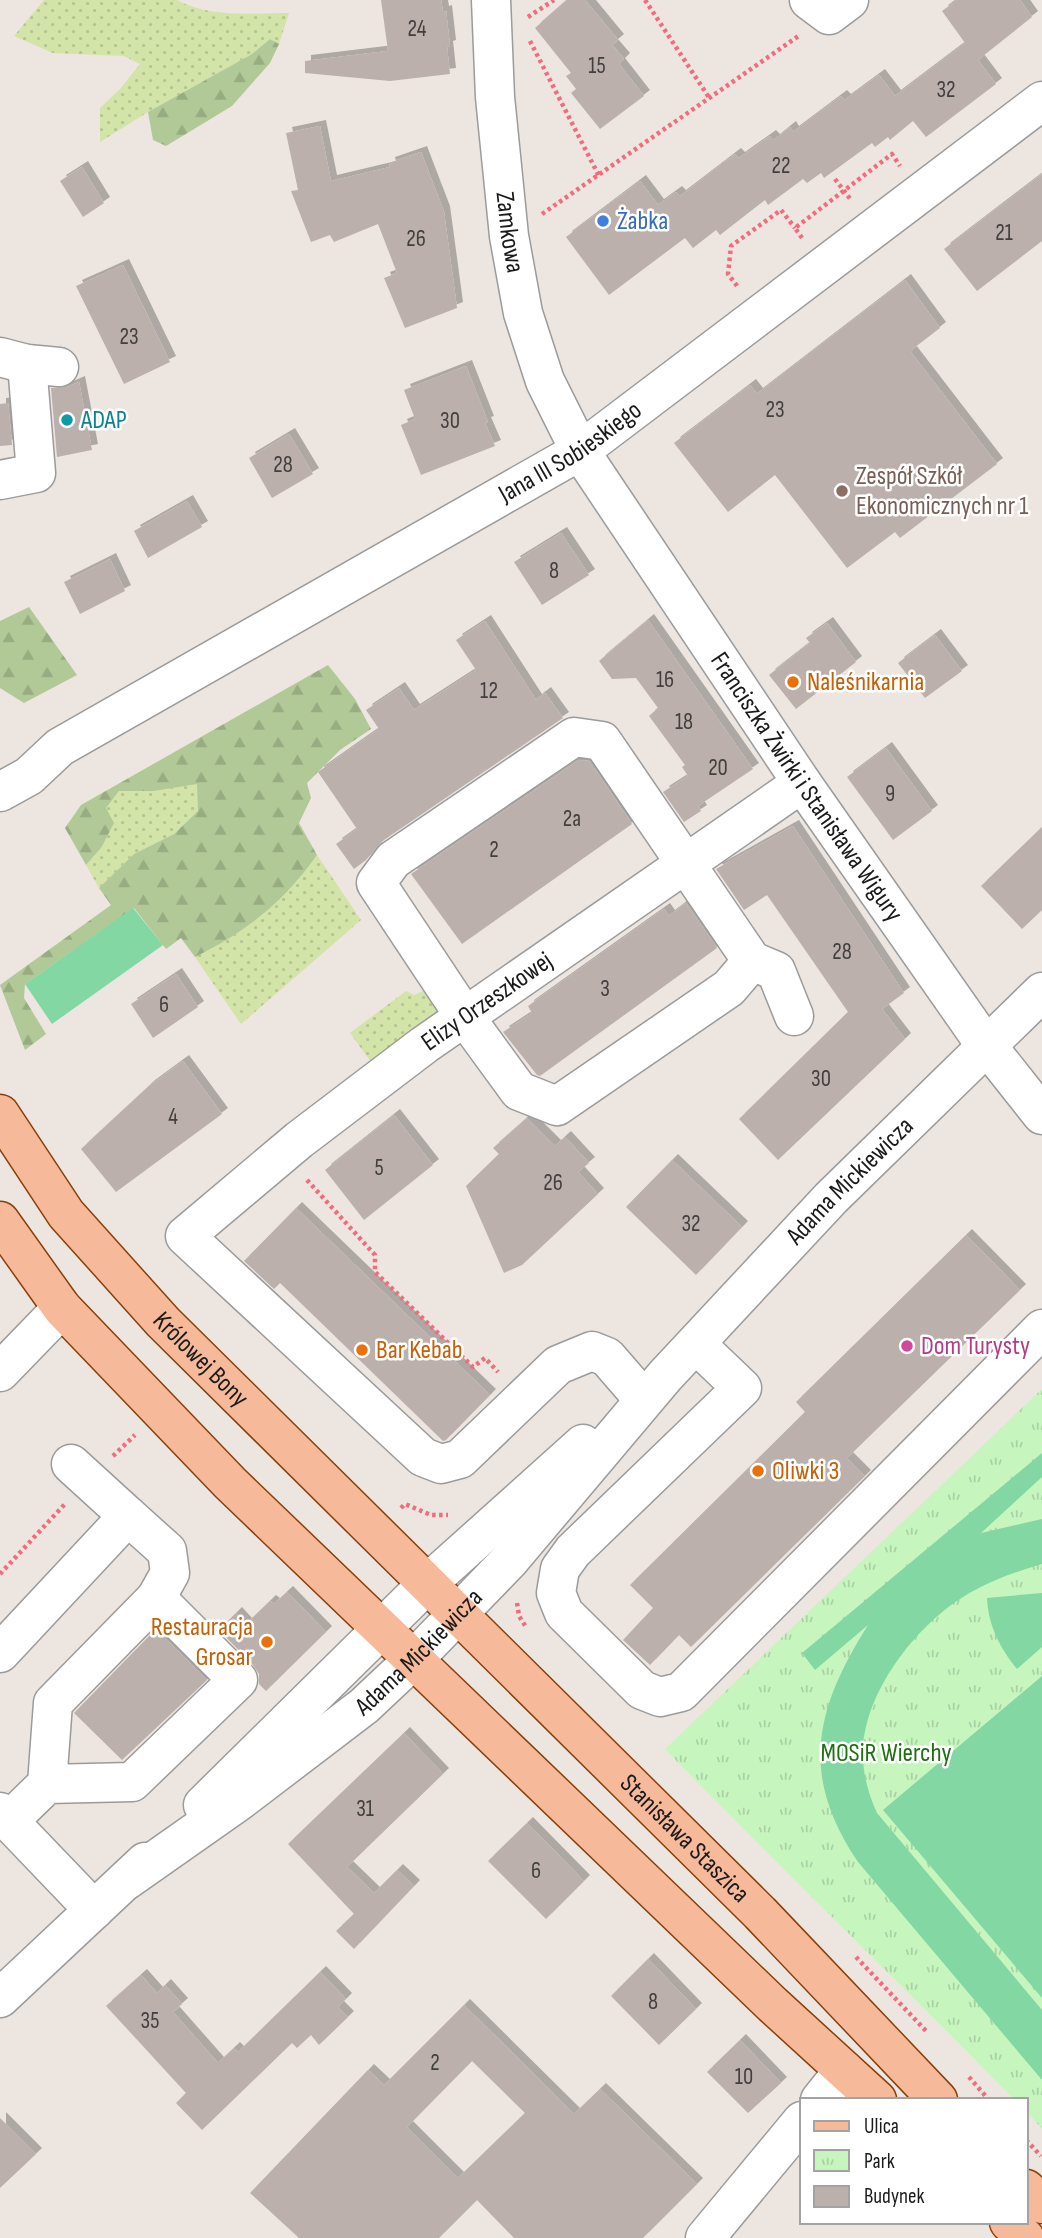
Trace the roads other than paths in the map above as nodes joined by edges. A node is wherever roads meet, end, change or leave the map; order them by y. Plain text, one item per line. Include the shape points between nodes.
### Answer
1 (491, 0) edge
2 (849, 0) edge
3 (805, 18) edge
4 (1042, 101) edge
5 (29, 362) edge
6 (580, 451) junction
7 (0, 480) edge
8 (60, 747) junction
9 (0, 765) edge
10 (802, 783) junction
11 (0, 792) edge
12 (687, 863) junction
13 (752, 961) junction
14 (1042, 992) edge
15 (794, 1016) dead end
16 (465, 1017) junction
17 (986, 1045) junction
18 (0, 1114) edge
19 (1042, 1115) edge
20 (0, 1222) edge
21 (62, 1308) junction
22 (1042, 1329) edge
23 (696, 1344) junction
24 (0, 1372) edge
25 (652, 1385) junction
26 (80, 1472) road end
27 (128, 1516) junction
28 (428, 1583) junction
29 (156, 1598) junction
30 (458, 1613) junction
31 (383, 1627) junction
32 (0, 1653) edge
33 (414, 1659) junction
34 (47, 1784) junction
35 (5, 1816) edge
36 (127, 1880) junction
37 (94, 1910) junction
38 (0, 1998) edge
39 (844, 2070) junction
40 (822, 2098) edge
41 (875, 2098) edge
42 (936, 2098) edge
43 (800, 2123) edge
44 (1028, 2191) edge
45 (1042, 2204) edge
46 (1011, 2224) edge
47 (705, 2238) edge
48 (1025, 2238) edge

1 - 6 street, Zamkowa via 509,236 523,313 545,381
2 - 3 street via 829,15
4 - 6 street, Jana III Sobieskiego
5 - 7 street via 36,473
6 - 8 street, Jana III Sobieskiego
6 - 10 street, Franciszka Żwirki i Stanisława Wigury
8 - 9 street, Jana III Sobieskiego
8 - 11 street, Jana III Sobieskiego via 29,776
10 - 12 street, Elizy Orzeszkowej
10 - 17 street, Franciszka Żwirki i Stanisława Wigury
12 - 13 street
12 - 16 street, Elizy Orzeszkowej
12 - 16 street via 602,741 574,737 393,860 376,883
13 - 15 street via 776,971
13 - 16 street via 729,988 557,1105 519,1091
14 - 17 street, Adama Mickiewicza
16 - 25 street, Elizy Orzeszkowej via 283,1153 185,1236 423,1457 441,1464 460,1459 558,1366 592,1351
17 - 19 street, Franciszka Żwirki i Stanisława Wigury
17 - 23 street, Adama Mickiewicza via 831,1198
18 - 28 main road, Królowej Bony via 66,1213 163,1322
20 - 21 main road
21 - 24 street
21 - 31 main road via 230,1483
22 - 23 street via 681,1692 660,1697 642,1690 564,1613 556,1593 560,1569 573,1551 742,1388
23 - 25 street, Adama Mickiewicza
25 - 28 street, Adama Mickiewicza
25 - 30 street, Adama Mickiewicza via 509,1560
26 - 27 street
27 - 29 street via 167,1551 170,1573
27 - 32 street
28 - 30 main road, Stanisława Staszica
28 - 31 street, Adama Mickiewicza
29 - 34 street via 53,1703
29 - 34 street via 238,1680 132,1782
30 - 33 street, Adama Mickiewicza
30 - 42 main road, Stanisława Staszica via 760,1913
31 - 33 main road
31 - 36 street, Adama Mickiewicza
33 - 36 street, Adama Mickiewicza via 353,1714
33 - 39 main road
34 - 35 street
35 - 37 street
36 - 37 street, Adama Mickiewicza
37 - 38 street, Adama Mickiewicza
39 - 40 street
39 - 41 main road
43 - 47 street
44 - 45 main road
46 - 48 main road

